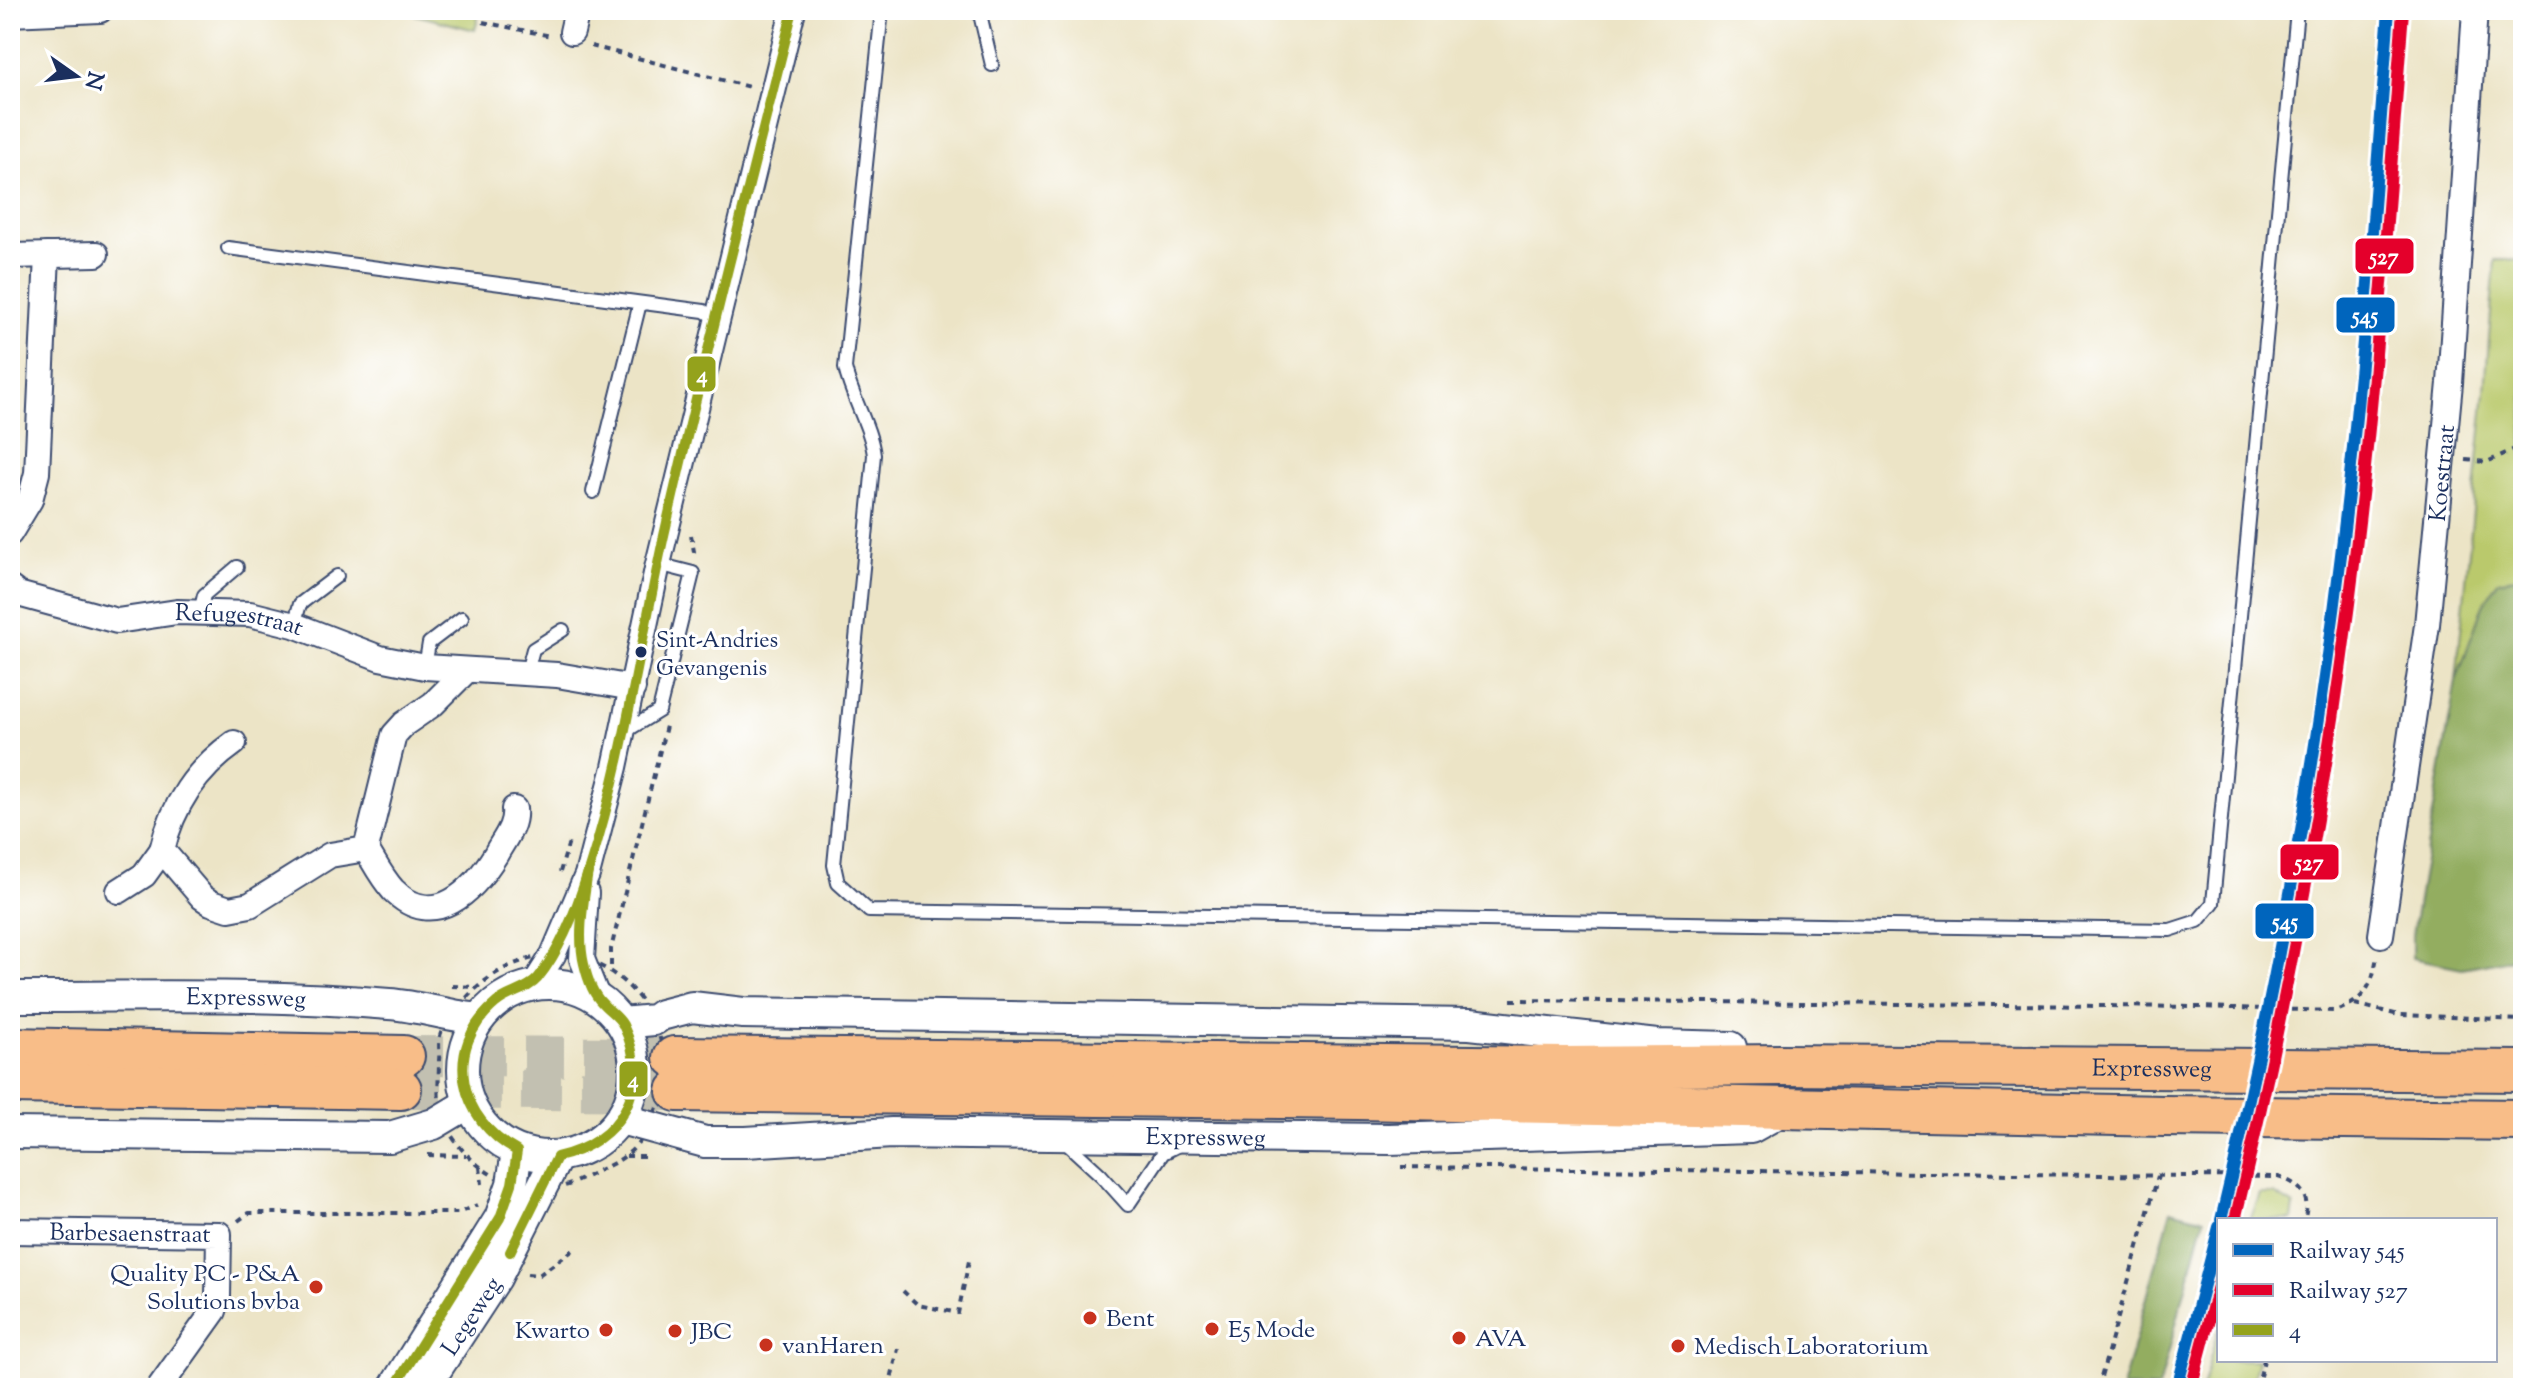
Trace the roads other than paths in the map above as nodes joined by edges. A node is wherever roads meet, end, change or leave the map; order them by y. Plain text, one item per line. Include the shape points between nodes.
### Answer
1 (100, 10) edge
2 (793, 10) edge
3 (882, 10) edge
4 (979, 10) edge
5 (2297, 10) edge
6 (2475, 10) edge
7 (10, 14) edge
8 (992, 65) dead end
9 (228, 248) dead end
10 (96, 254) dead end
11 (47, 255) junction
12 (10, 256) edge
13 (640, 303) junction
14 (717, 319) junction
15 (593, 492) dead end
16 (10, 533) edge
17 (658, 564) junction
18 (237, 567) dead end
19 (337, 576) dead end
20 (10, 588) edge
21 (200, 612) junction
22 (462, 618) dead end
23 (294, 625) junction
24 (563, 630) dead end
25 (425, 667) junction
26 (466, 671) junction
27 (527, 672) junction
28 (633, 688) junction
29 (623, 733) junction
30 (234, 743) dead end
31 (514, 809) dead end
32 (366, 849) junction
33 (162, 850) junction
34 (587, 875) junction
35 (119, 891) dead end
36 (2381, 935) road end
37 (535, 983) junction
38 (605, 986) junction
39 (10, 997) edge
40 (465, 1018) junction
41 (622, 1023) junction
42 (10, 1048) edge
43 (1781, 1065) junction
44 (2523, 1071) edge
45 (10, 1083) edge
46 (1788, 1107) junction
47 (456, 1111) junction
48 (621, 1119) junction
49 (2523, 1120) edge
50 (10, 1133) edge
51 (1055, 1134) junction
52 (1195, 1136) junction
53 (517, 1151) junction
54 (557, 1157) junction
55 (10, 1231) edge
56 (159, 1388) edge
57 (394, 1388) edge
58 (424, 1388) edge

1 - 7 street
2 - 14 street
3 - 5 lane via 845,368 874,455 834,865 838,883 869,911 2170,930 2198,921 2213,903
4 - 8 lane
6 - 36 street, Koestraat via 2444,458 2427,625
9 - 13 lane
10 - 11 street
11 - 12 street
11 - 16 street via 37,473 30,500
13 - 14 lane via 704,311
13 - 15 lane
14 - 17 street
17 - 28 street
17 - 29 lane via 693,573 659,711
18 - 21 lane via 204,595
19 - 23 lane via 300,604
20 - 21 street, Refugestraat via 110,620
21 - 23 street, Refugestraat via 250,614
22 - 25 lane via 429,643
23 - 25 street, Refugestraat via 380,658
24 - 27 lane via 533,649
25 - 26 street, Refugestraat
26 - 27 street, Refugestraat
26 - 32 street via 394,735
27 - 28 street, Refugestraat
28 - 29 street
29 - 34 street
30 - 33 street via 197,775 166,831
31 - 32 street via 515,821 483,875 450,903 426,906 403,898
32 - 33 street via 330,855 250,905 229,909 202,897
33 - 35 street via 144,875
34 - 37 street via 553,955
34 - 38 street via 582,959
37 - 38 street
37 - 40 street
38 - 41 street
39 - 40 street, Expressweg via 249,997 392,1004
40 - 47 street via 469,1037
41 - 43 street, Expressweg via 654,1020 692,1007 743,1013 1470,1024 1657,1045 1748,1048
41 - 48 street via 636,1070 632,1097
42 - 45 highway via 402,1072
43 - 44 highway, Expressweg
43 - 46 highway, Expressweg via 675,1074
46 - 49 highway, Expressweg
46 - 52 street, Expressweg via 1751,1128 1389,1139
47 - 50 street via 434,1124 390,1137
47 - 53 street
48 - 51 street, Expressweg via 705,1142 892,1133
48 - 54 street via 582,1151
51 - 52 street, Expressweg
51 - 52 lane via 1128,1205 1163,1153
53 - 54 street
53 - 57 street, Legeweg via 500,1218
54 - 58 street, Legeweg via 496,1278
55 - 56 street, Barbesaenstraat via 219,1234 214,1311

